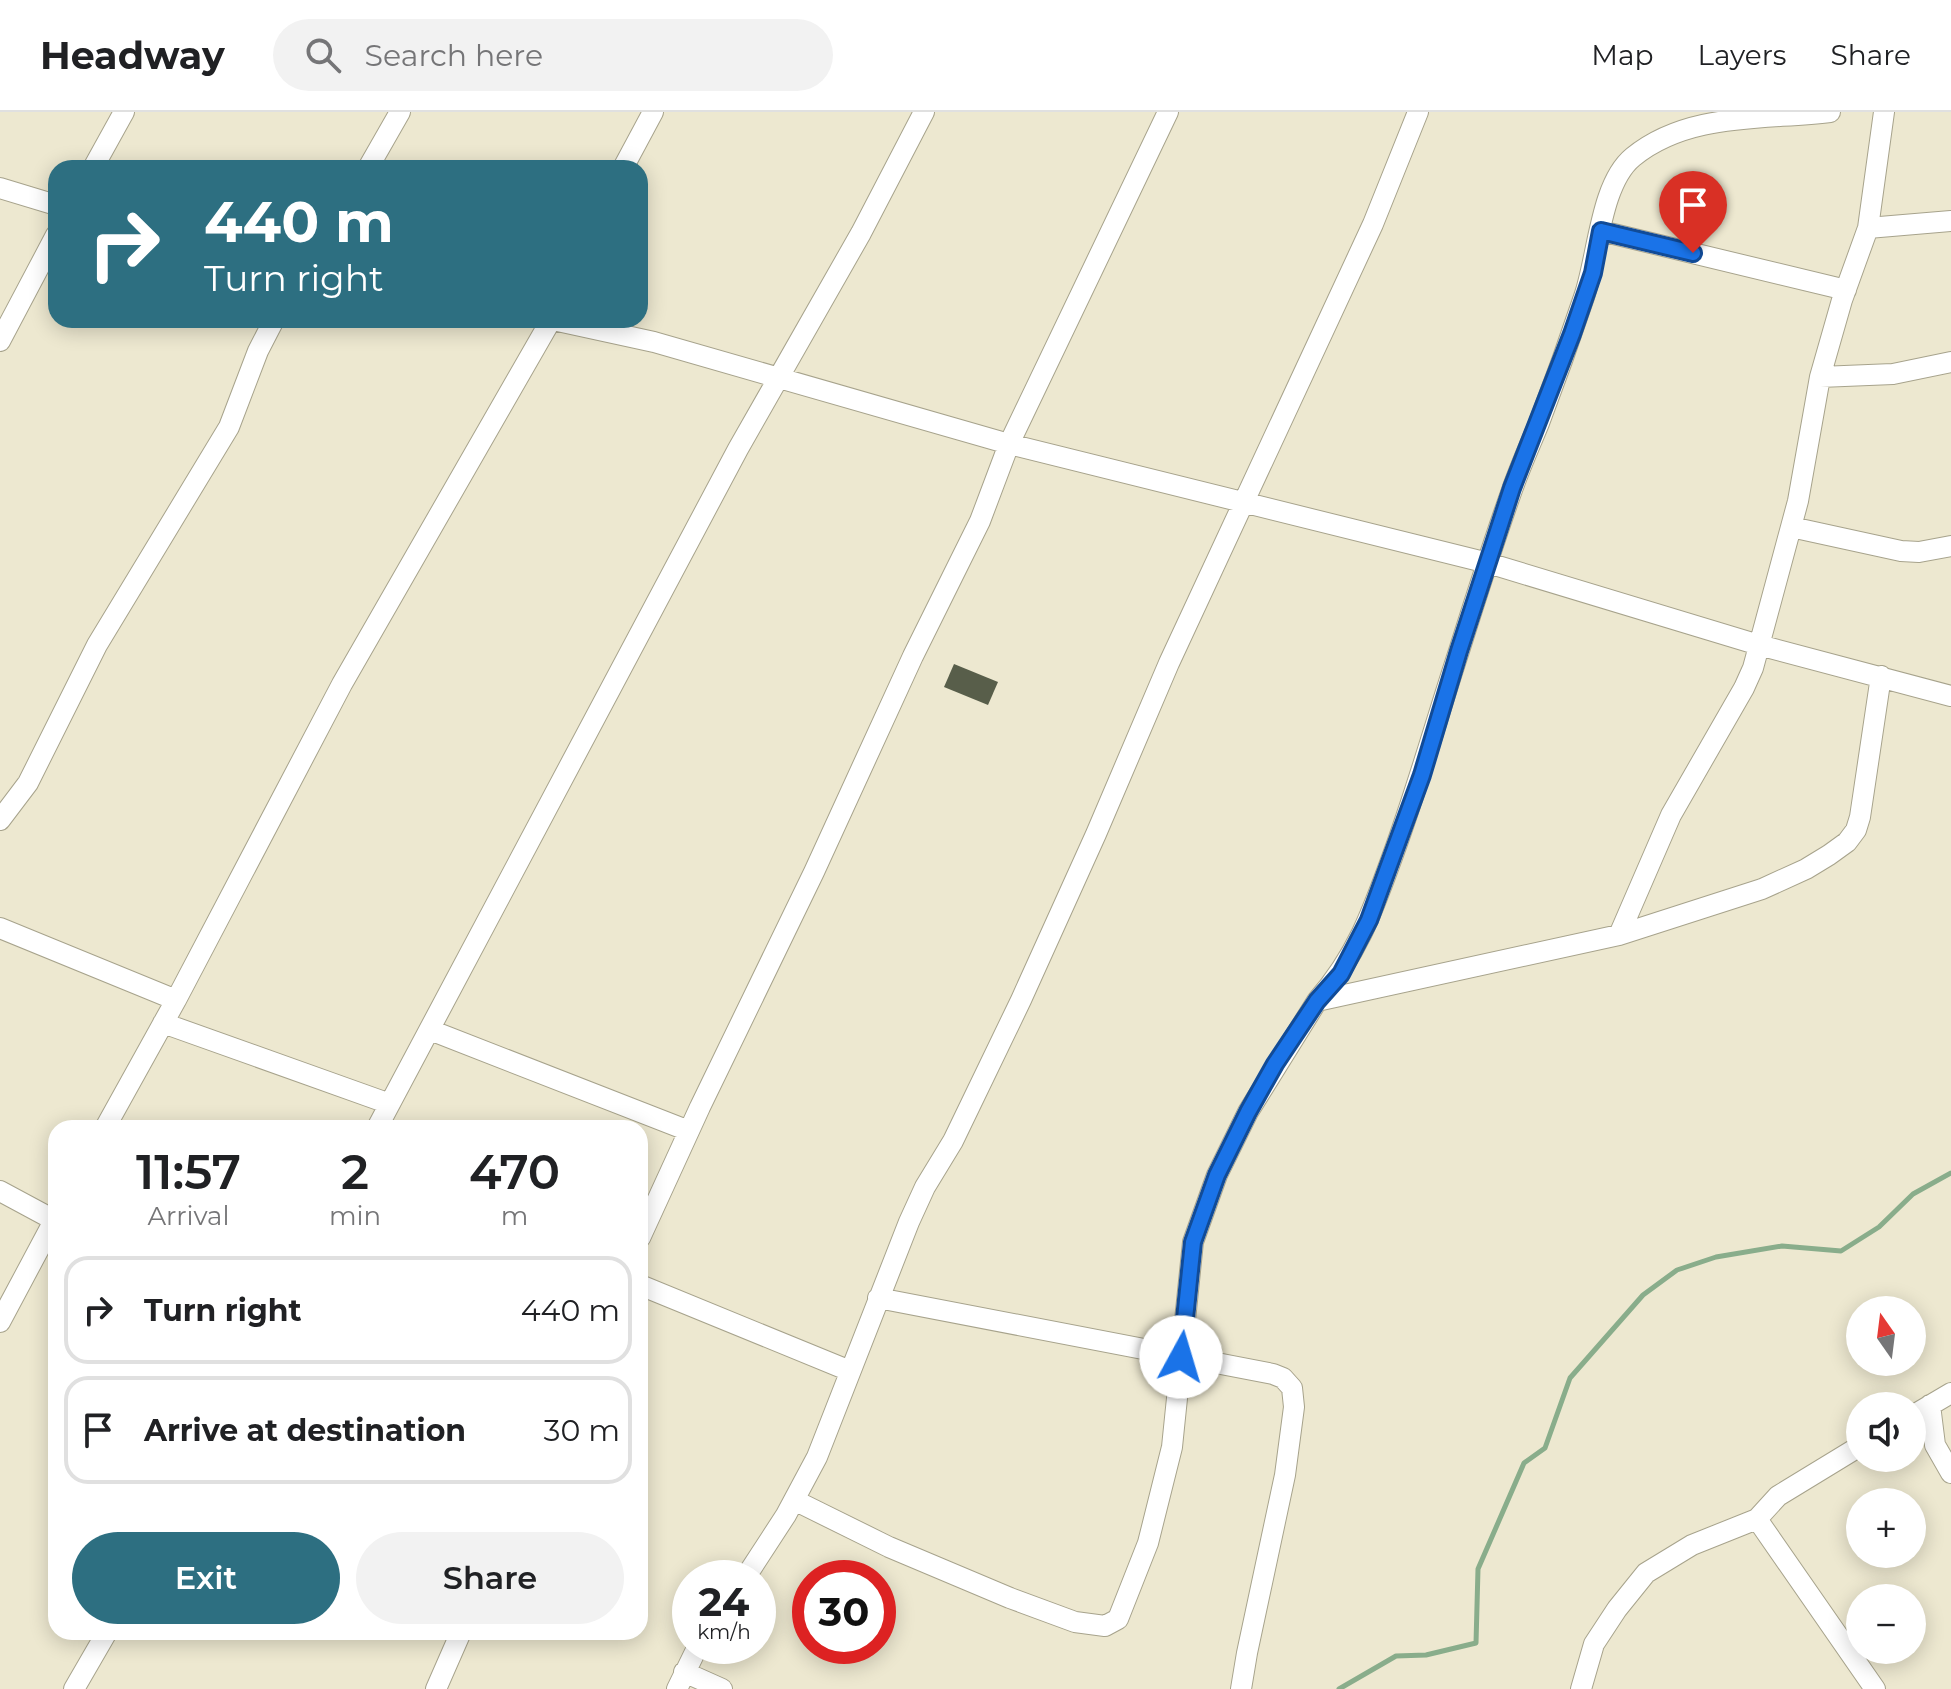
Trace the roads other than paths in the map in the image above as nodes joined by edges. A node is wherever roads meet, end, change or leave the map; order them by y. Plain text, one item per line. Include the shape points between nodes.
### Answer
1 (124, 112) edge
2 (400, 112) edge
3 (653, 112) edge
4 (924, 112) edge
5 (1168, 112) edge
6 (1418, 112) edge
7 (1830, 112) edge
8 (1884, 112) edge
9 (97, 160) edge
10 (373, 160) edge
11 (627, 160) edge
12 (0, 188) edge
13 (48, 203) edge
14 (1951, 221) edge
15 (1868, 228) junction
16 (1601, 231) junction
17 (48, 250) edge
18 (1846, 290) junction
19 (270, 328) edge
20 (547, 328) edge
21 (589, 328) edge
22 (0, 341) edge
23 (1951, 362) edge
24 (1820, 377) junction
25 (777, 378) junction
26 (1009, 444) junction
27 (1244, 501) junction
28 (1791, 527) junction
29 (1951, 546) edge
30 (1488, 563) junction
31 (1759, 645) junction
32 (1881, 676) junction
33 (1951, 696) edge
34 (0, 820) edge
35 (0, 928) edge
36 (1619, 935) junction
37 (176, 1000) junction
38 (1317, 1001) junction
39 (163, 1023) junction
40 (430, 1030) junction
41 (390, 1104) junction
42 (109, 1120) edge
43 (381, 1120) edge
44 (689, 1131) junction
45 (0, 1191) edge
46 (48, 1215) edge
47 (648, 1221) edge
48 (48, 1232) edge
49 (648, 1288) edge
50 (878, 1298) junction
51 (0, 1322) edge
52 (1181, 1357) junction
53 (850, 1371) junction
54 (1951, 1393) edge
55 (1926, 1408) edge
56 (1926, 1423) edge
57 (1846, 1455) edge
58 (1951, 1473) edge
59 (794, 1500) junction
60 (1757, 1519) junction
61 (756, 1560) edge
62 (102, 1640) edge
63 (457, 1640) edge
64 (681, 1681) edge
65 (74, 1689) edge
66 (436, 1689) edge
67 (722, 1689) edge
68 (1241, 1689) edge
69 (1581, 1689) edge
70 (1875, 1689) edge

1 - 9 street
2 - 10 street
3 - 11 street
4 - 25 street
5 - 26 street
6 - 27 street via 1373,224
7 - 16 street via 1709,123 1666,137 1620,170
8 - 15 street
12 - 13 street
14 - 15 street
15 - 18 street
16 - 18 street
16 - 30 street via 1593,273
17 - 22 street
18 - 24 street
19 - 34 street via 229,427 97,645 28,783
20 - 37 street via 342,684
21 - 25 street
23 - 24 street via 1893,374
24 - 28 street
25 - 26 street
25 - 40 street
26 - 27 street
26 - 44 street via 980,521
27 - 30 street
27 - 50 street via 1021,1000 925,1187
28 - 29 street via 1901,551
28 - 31 street
30 - 31 street
30 - 38 street via 1422,775 1369,920 1341,974
31 - 32 street
31 - 36 street via 1744,688 1665,826
32 - 33 street
32 - 36 street via 1860,817 1847,842 1784,880
35 - 37 street
36 - 38 street
37 - 39 street
38 - 52 street via 1254,1100 1217,1175 1193,1242
39 - 41 street
39 - 42 street
40 - 41 street
40 - 44 street
41 - 43 street
44 - 47 street
45 - 46 street
48 - 51 street
49 - 53 street
50 - 52 street
50 - 53 street
52 - 59 street via 1172,1447 1154,1523 1121,1613 1112,1624 1075,1622 1010,1598
52 - 68 street via 1273,1374 1289,1383 1294,1396 1285,1475
53 - 59 street
54 - 55 street
56 - 58 street
57 - 60 street via 1778,1496
59 - 61 street
60 - 69 street via 1692,1545 1646,1573 1594,1644
60 - 70 street
62 - 65 street
63 - 66 street
64 - 67 street

